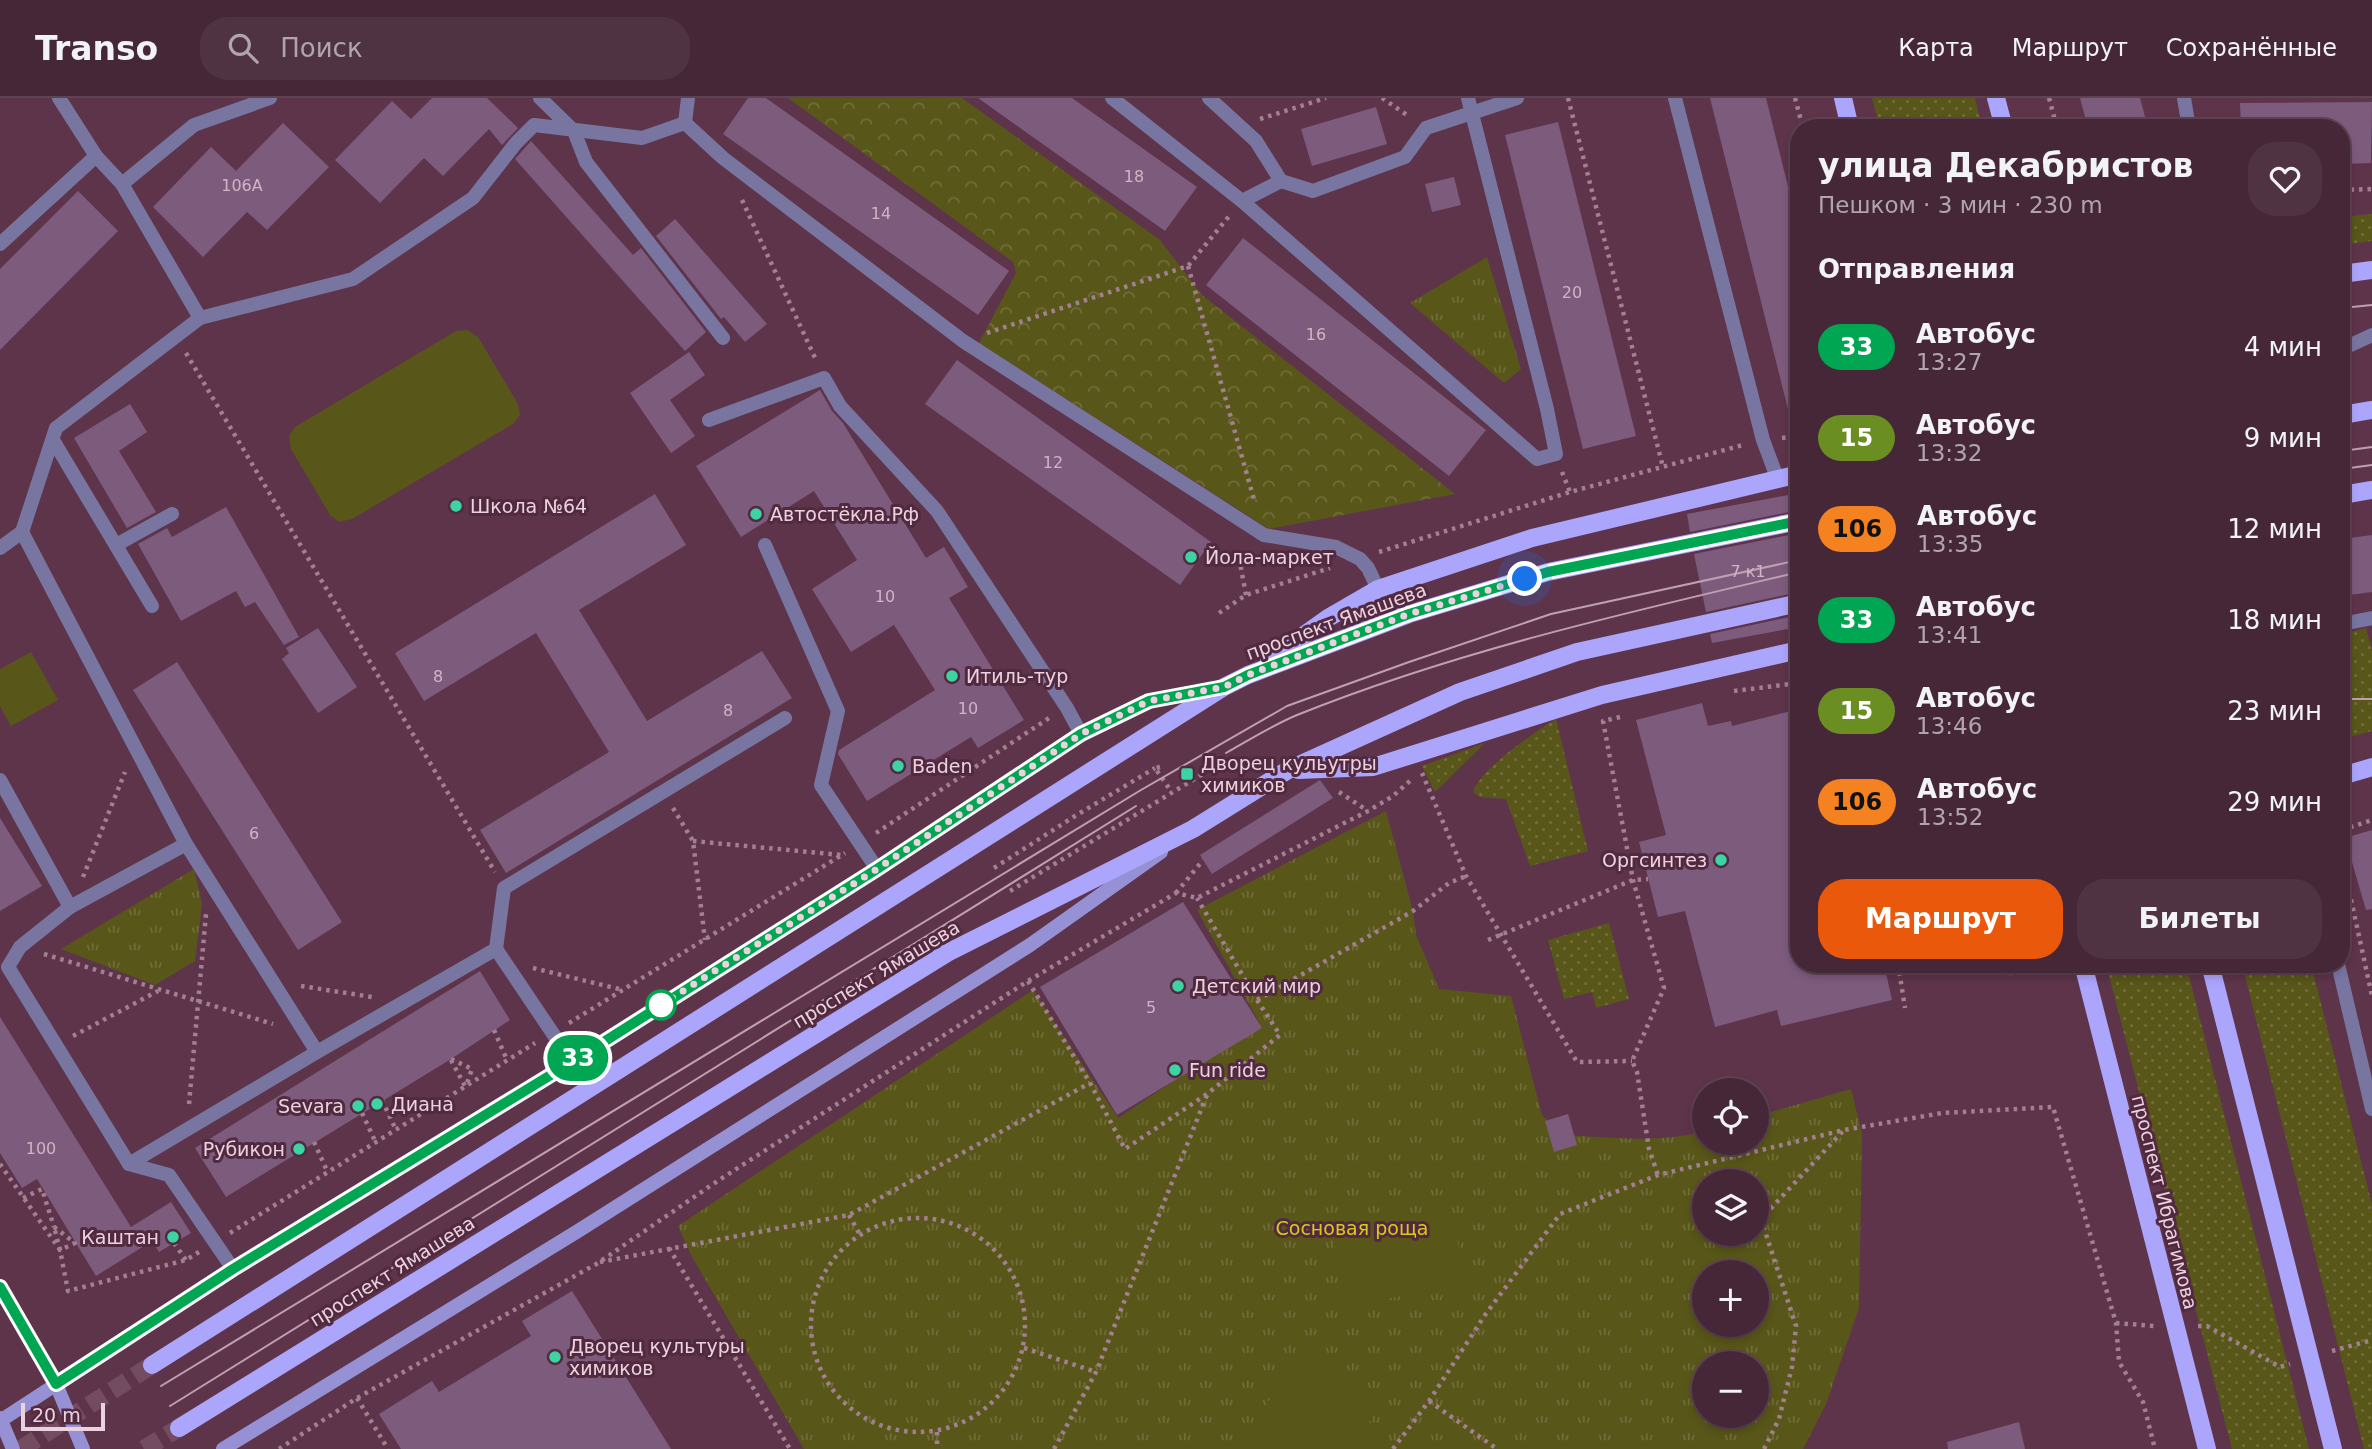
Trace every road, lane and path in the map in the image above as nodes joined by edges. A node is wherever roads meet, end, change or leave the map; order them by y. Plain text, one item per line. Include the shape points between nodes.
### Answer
1 (59, 98) edge
2 (270, 98) edge
3 (540, 98) edge
4 (688, 98) edge
5 (1111, 98) edge
6 (1209, 98) edge
7 (1326, 98) edge
8 (1382, 98) edge
9 (1468, 98) edge
10 (1517, 98) edge
11 (1568, 98) edge
12 (1675, 98) edge
13 (1795, 98) edge
14 (1843, 98) edge
15 (1996, 98) edge
16 (2049, 98) edge
17 (2184, 98) edge
18 (1472, 114) junction
19 (1801, 119) edge
20 (1848, 119) edge
21 (2002, 119) edge
22 (2055, 119) edge
23 (2188, 119) edge
24 (685, 123) junction
25 (1239, 126) junction
26 (1426, 128) junction
27 (574, 131) junction
28 (96, 156) junction
29 (1281, 181) junction
30 (122, 184) junction
31 (2372, 189) edge
32 (2350, 190) edge
33 (740, 194) dead end
34 (1242, 201) junction
35 (0, 244) edge
36 (1188, 266) junction
37 (2372, 270) edge
38 (2350, 273) edge
39 (200, 318) junction
40 (2372, 335) edge
41 (723, 338) dead end
42 (963, 341) junction
43 (2350, 345) edge
44 (201, 375) dead end
45 (824, 378) junction
46 (2372, 410) edge
47 (2350, 414) edge
48 (709, 419) dead end
49 (1790, 437) edge
50 (53, 440) junction
51 (1763, 440) junction
52 (1663, 467) junction
53 (1790, 477) edge
54 (1778, 480) junction
55 (2372, 490) edge
56 (2350, 494) edge
57 (172, 514) dead end
58 (1790, 523) edge
59 (22, 532) junction
60 (1264, 535) junction
61 (116, 545) junction
62 (765, 545) dead end
63 (0, 548) edge
64 (1360, 559) junction
65 (1378, 589) junction
66 (1246, 595) junction
67 (1790, 605) edge
68 (152, 606) dead end
69 (1219, 613) dead end
70 (2372, 618) edge
71 (2350, 622) edge
72 (1790, 652) edge
73 (1248, 675) junction
74 (1790, 684) edge
75 (1224, 687) junction
76 (1732, 691) dead end
77 (1067, 708) junction
78 (1629, 715) dead end
79 (785, 718) dead end
80 (1081, 734) junction
81 (135, 748) junction
82 (1419, 763) junction
83 (2372, 767) edge
84 (1288, 770) junction
85 (1206, 772) dead end
86 (2350, 774) edge
87 (0, 780) edge
88 (1330, 785) dead end
89 (1171, 791) junction
90 (663, 792) junction
91 (1367, 811) junction
92 (2372, 820) edge
93 (2350, 827) edge
94 (1193, 830) junction
95 (693, 841) junction
96 (861, 843) junction
97 (186, 844) junction
98 (841, 855) junction
99 (1203, 860) dead end
100 (994, 868) dead end
101 (877, 869) junction
102 (1466, 876) junction
103 (1648, 879) dead end
104 (1633, 880) junction
105 (210, 881) junction
106 (504, 888) junction
107 (1010, 891) dead end
108 (1176, 893) junction
109 (2350, 895) edge
110 (1197, 898) junction
111 (70, 907) junction
112 (1500, 935) junction
113 (705, 940) junction
114 (1488, 940) dead end
115 (20, 947) junction
116 (500, 955) junction
117 (4, 969) edge
118 (1899, 973) edge
119 (2085, 973) edge
120 (2212, 973) edge
121 (2341, 973) edge
122 (1028, 981) junction
123 (273, 982) junction
124 (158, 990) junction
125 (624, 990) junction
126 (2372, 996) edge
127 (197, 1000) junction
128 (1257, 1000) junction
129 (404, 1002) junction
130 (1905, 1008) dead end
131 (494, 1030) dead end
132 (552, 1032) junction
133 (306, 1035) junction
134 (56, 1045) junction
135 (317, 1052) junction
136 (507, 1060) junction
137 (1632, 1061) junction
138 (572, 1062) junction
139 (1090, 1083) junction
140 (466, 1087) junction
141 (1207, 1094) junction
142 (382, 1100) dead end
143 (2372, 1109) edge
144 (362, 1112) dead end
145 (187, 1129) junction
146 (396, 1130) junction
147 (1843, 1130) junction
148 (314, 1142) dead end
149 (376, 1143) junction
150 (0, 1164) edge
151 (129, 1164) junction
152 (328, 1173) junction
153 (1658, 1175) junction
154 (23, 1198) junction
155 (849, 1215) junction
156 (54, 1227) junction
157 (859, 1233) junction
158 (174, 1243) dead end
159 (215, 1243) junction
160 (669, 1248) junction
161 (60, 1250) junction
162 (186, 1260) junction
163 (598, 1263) junction
164 (233, 1269) junction
165 (0, 1287) edge
166 (2116, 1323) junction
167 (2174, 1327) junction
168 (2372, 1340) edge
169 (1024, 1348) junction
170 (2310, 1357) junction
171 (152, 1365) tunnel mouth
172 (1096, 1372) junction
173 (56, 1384) junction
174 (357, 1398) junction
175 (1429, 1401) junction
176 (0, 1420) edge
177 (179, 1428) tunnel mouth
178 (937, 1432) junction
179 (13, 1449) edge
180 (83, 1449) edge
181 (223, 1449) edge
182 (279, 1449) edge
183 (388, 1449) edge
184 (790, 1449) edge
185 (937, 1449) edge
186 (1054, 1449) edge
187 (1393, 1449) edge
188 (1497, 1449) edge
189 (1764, 1449) edge
190 (2155, 1449) edge
191 (2207, 1449) edge
192 (2333, 1449) edge

1 - 28 lane
2 - 30 lane via 194,125
3 - 27 lane
4 - 24 lane
5 - 34 lane
6 - 25 lane
7 - 25 path
8 - 26 path
9 - 18 lane
10 - 18 lane
11 - 52 path
12 - 51 lane
13 - 19 path
14 - 20 main road
15 - 21 main road
16 - 22 path
17 - 23 lane
18 - 26 lane
18 - 34 lane via 1556,454 1538,459
24 - 27 lane via 642,138
24 - 42 lane via 723,158
25 - 29 lane via 1256,141
26 - 29 lane via 1405,157 1325,187 1313,191
27 - 39 lane via 534,125 473,198 354,279
27 - 41 lane via 586,162
28 - 30 lane
28 - 35 lane
29 - 34 lane
30 - 39 lane
31 - 32 path
33 - 45 path
34 - 36 path
36 - 42 path
36 - 60 path
37 - 38 main road
39 - 50 lane via 56,428
40 - 43 lane
42 - 60 lane
44 - 106 path
45 - 48 lane
45 - 77 lane via 840,406 937,511
46 - 47 main road
49 - 51 path
50 - 59 lane
50 - 61 lane
51 - 52 path
51 - 54 lane
52 - 64 path
53 - 54 main road
54 - 65 main road via 1532,538
55 - 56 main road
57 - 61 lane
58 - 73 main road, проспект Ямашева via 1548,572 1409,614
59 - 63 lane
59 - 81 lane
60 - 64 lane via 1336,547
60 - 66 path via 1240,563
61 - 68 lane
62 - 96 lane via 838,711 821,785
64 - 65 lane
64 - 66 path
65 - 73 main road
66 - 69 path
67 - 84 main road, проспект Ямашева via 1577,652 1460,692
70 - 71 lane
72 - 82 main road via 1602,695
73 - 75 main road, проспект Ямашева
74 - 76 path
75 - 80 main road via 1149,701
75 - 171 main road, проспект Ямашева
77 - 80 lane
77 - 96 path
78 - 104 path via 1603,722
79 - 90 lane
80 - 101 main road
81 - 97 lane
81 - 111 path
82 - 84 main road
82 - 91 path via 1393,796
82 - 102 path
83 - 86 main road
84 - 94 main road, проспект Ямашева
85 - 89 path
87 - 111 lane
88 - 91 path
89 - 100 path via 1157,767
89 - 107 path
90 - 95 path
90 - 106 lane
91 - 110 path
92 - 93 path
94 - 177 main road, проспект Ямашева via 947,953
94 - 181 main road via 1030,945
95 - 98 path
95 - 113 path
96 - 98 path
96 - 101 lane
97 - 105 lane
97 - 111 lane
98 - 113 path
99 - 108 path
101 - 138 main road
102 - 112 path
102 - 128 path
103 - 104 path
104 - 112 path
104 - 137 path via 1664,988
105 - 123 lane
105 - 127 path
106 - 116 lane
108 - 110 path
108 - 122 path
109 - 126 path
110 - 128 path
111 - 115 lane
112 - 114 path
112 - 137 path via 1577,1062
113 - 125 path
115 - 117 lane
115 - 124 path
116 - 125 path
116 - 129 lane
116 - 132 lane
117 - 134 lane
118 - 130 path
119 - 167 main road, проспект Ибрагимова
120 - 170 main road
121 - 143 lane
122 - 139 path
122 - 163 path
123 - 129 path
123 - 133 lane
124 - 127 path
124 - 134 path
125 - 132 path
127 - 133 path
127 - 145 path
128 - 141 path via 1280,1035
129 - 135 lane
131 - 136 path
132 - 136 path
132 - 138 lane
133 - 135 lane
134 - 151 lane
135 - 145 lane
136 - 140 path
137 - 153 path
138 - 164 main road
139 - 141 path via 1125,1149
139 - 155 path
140 - 140 path via 456,1068 451,1059 472,1069
140 - 146 path
141 - 172 path
142 - 146 path
144 - 149 path
145 - 151 lane
146 - 149 path
147 - 153 path
147 - 166 path via 1942,1113 2053,1107
147 - 189 path via 1761,1219 1796,1326 1779,1419
148 - 152 path
149 - 152 path
150 - 154 path
151 - 159 lane via 169,1175
152 - 159 path
153 - 175 path via 1560,1213
154 - 156 path via 42,1189
154 - 161 path
155 - 157 path
155 - 160 path
156 - 161 path
156 - 161 path via 75,1243
157 - 169 path via 910,1218 942,1219 980,1236 1010,1266 1025,1306
157 - 178 path via 829,1263 812,1301 814,1354 826,1384 856,1414 894,1431
158 - 162 path
159 - 162 path
159 - 164 lane
160 - 163 path
160 - 184 path
161 - 162 path via 68,1290
163 - 174 path
164 - 173 main road
165 - 173 main road
166 - 167 path
166 - 190 path via 2119,1362 2143,1402
167 - 170 path via 2207,1326 2280,1367
167 - 191 main road, проспект Ибрагимова
168 - 170 path
169 - 172 path
169 - 178 path via 1007,1387 976,1416
170 - 192 main road
172 - 186 path
173 - 176 main road
173 - 180 main road
174 - 182 path
174 - 183 path
175 - 187 path
175 - 188 path
176 - 179 main road
178 - 185 path

